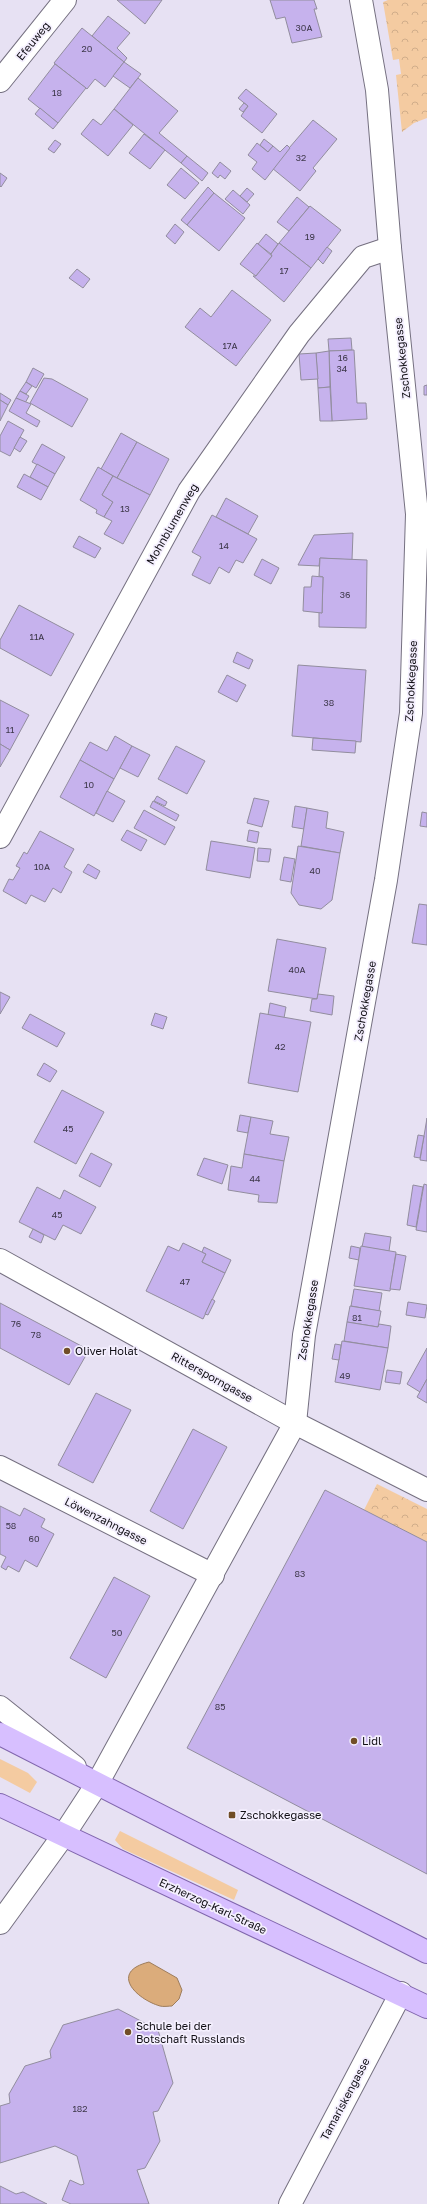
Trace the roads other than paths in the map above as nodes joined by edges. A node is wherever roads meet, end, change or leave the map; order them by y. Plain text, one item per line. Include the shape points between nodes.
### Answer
1 (65, 0) edge
2 (361, 0) edge
3 (0, 81) edge
4 (390, 248) junction
5 (0, 837) edge
6 (0, 1260) edge
7 (295, 1423) junction
8 (0, 1467) edge
9 (427, 1490) edge
10 (213, 1575) junction
11 (0, 1707) edge
12 (0, 1734) edge
13 (97, 1784) junction
14 (0, 1805) edge
15 (63, 1836) junction
16 (0, 1923) edge
17 (427, 1952) edge
18 (401, 1993) junction
19 (427, 2007) edge
20 (290, 2204) edge

1 - 3 street, Efeuweg
2 - 4 street, Zschokkegasse via 377,90
4 - 5 street, Mohnblumenweg via 363,257 338,287 300,334 189,491
4 - 7 street, Zschokkegasse via 417,514 411,713 386,880 304,1335
6 - 7 street, Rittersporngasse
7 - 9 street, Rittersporngasse
7 - 10 street, Zschokkegasse
8 - 10 street, Löwenzahngasse
10 - 13 street, Zschokkegasse
11 - 13 street
12 - 13 main road
13 - 15 street, Zschokkegasse
13 - 17 main road
14 - 15 main road, Erzherzog-Karl-Straße
15 - 16 street, Zschokkegasse
15 - 18 main road, Erzherzog-Karl-Straße
18 - 19 main road, Erzherzog-Karl-Straße
18 - 20 street, Tamariskengasse

